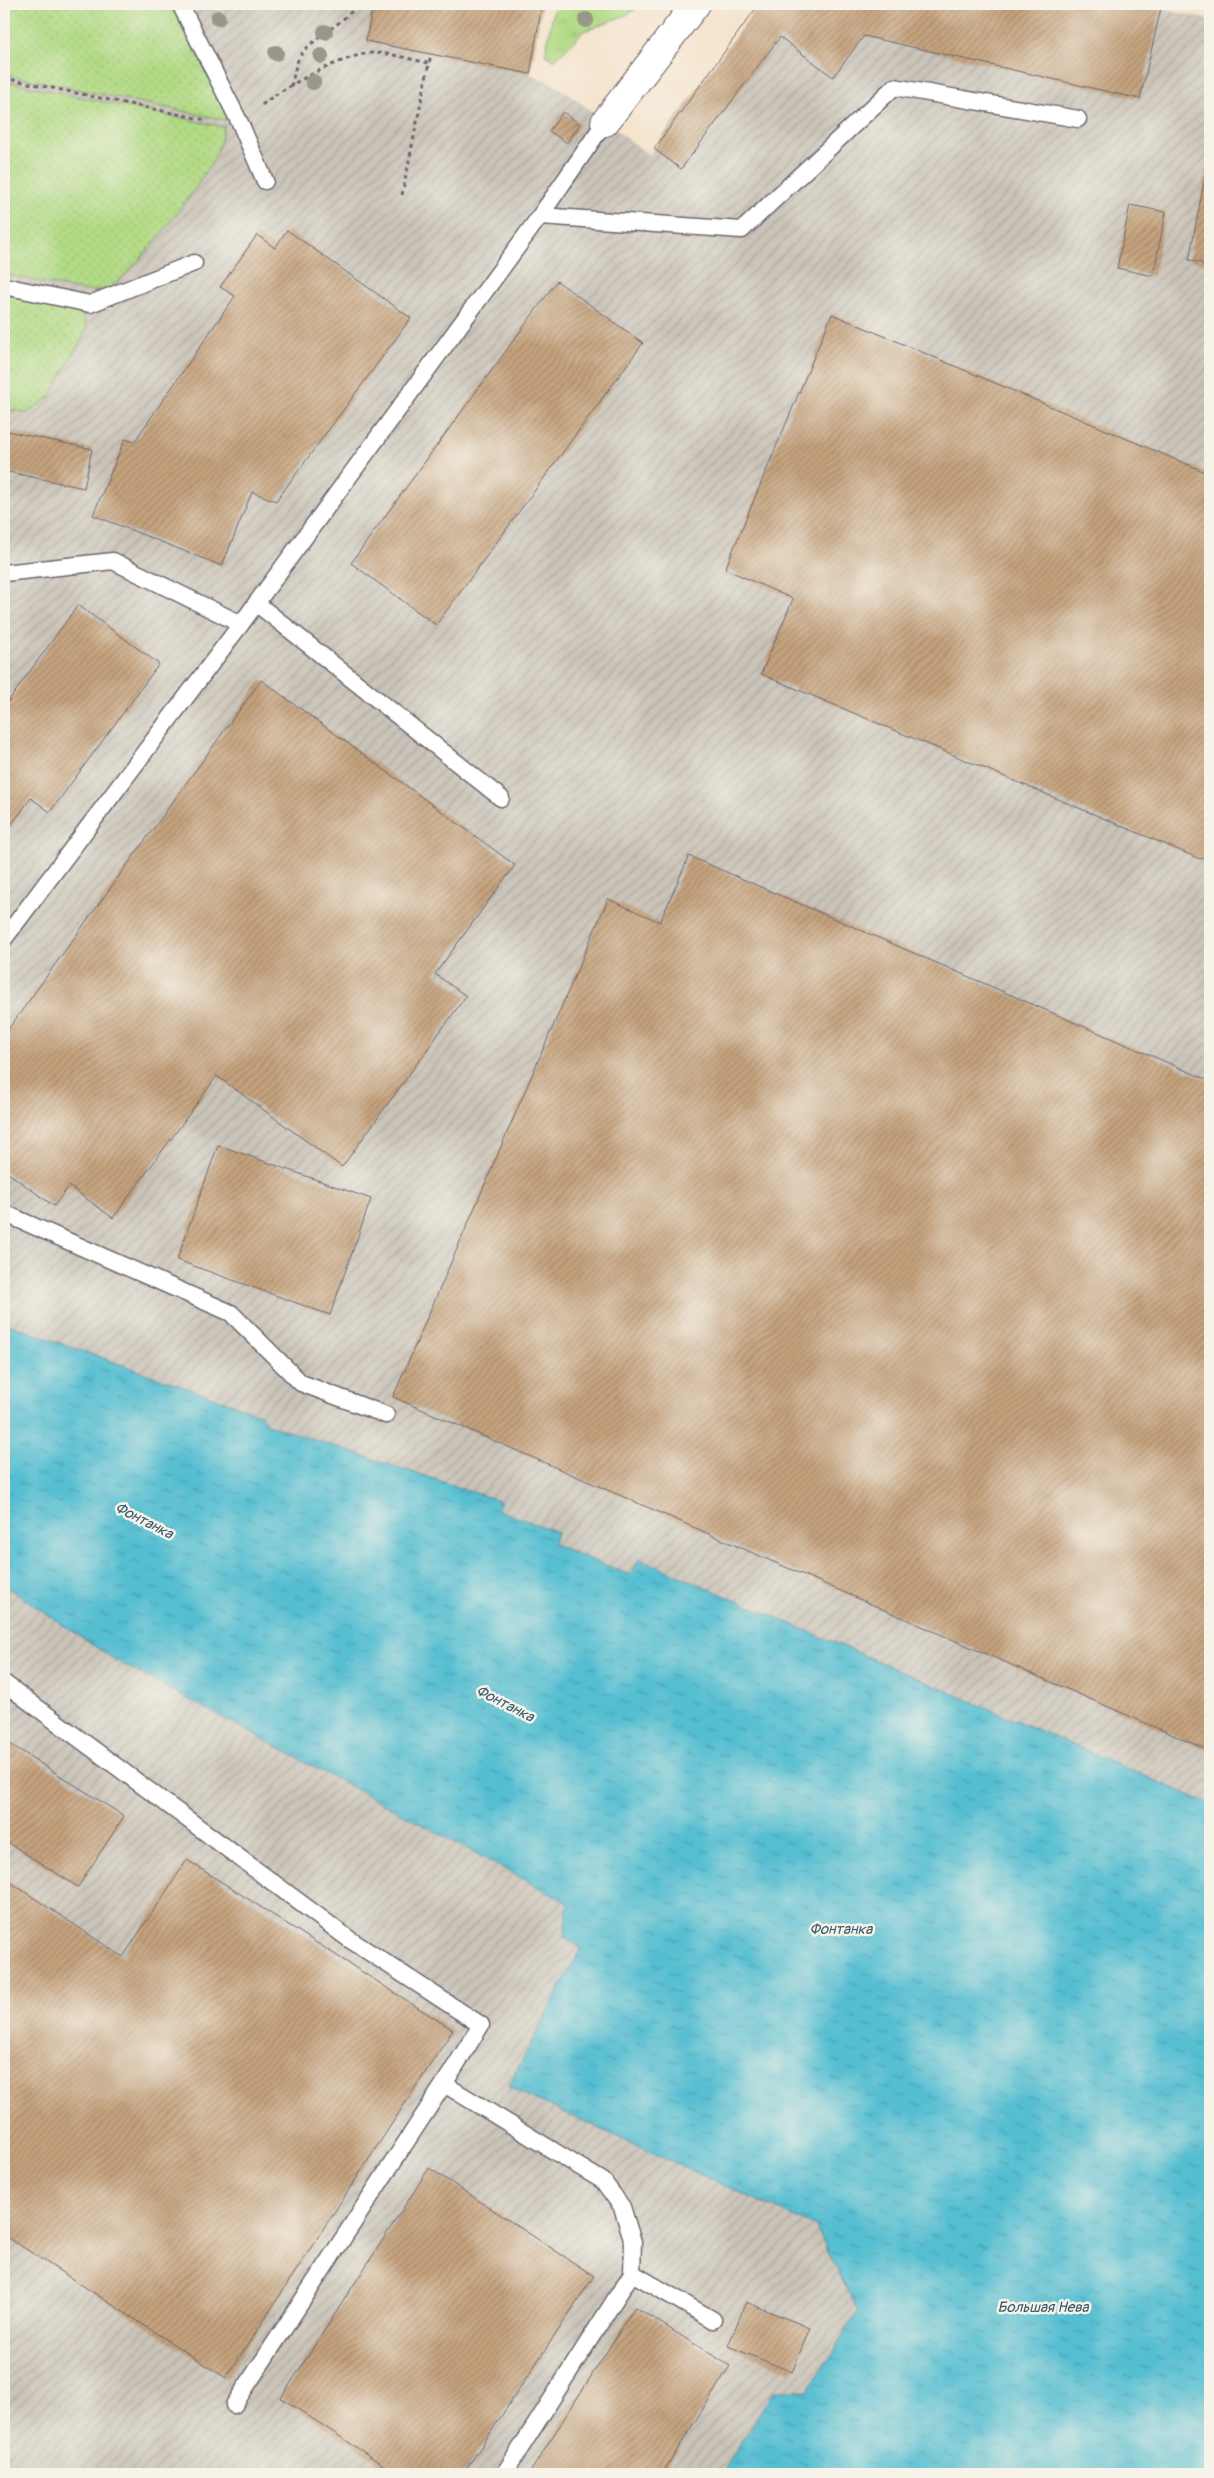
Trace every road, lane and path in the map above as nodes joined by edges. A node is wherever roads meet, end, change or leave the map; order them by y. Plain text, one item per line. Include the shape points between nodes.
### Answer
1 (180, 4) edge
2 (356, 4) edge
3 (696, 4) edge
4 (431, 54) dead end
5 (429, 63) junction
6 (4, 78) edge
7 (291, 86) junction
8 (1078, 119) dead end
9 (605, 122) joint
10 (241, 125) junction
11 (265, 181) dead end
12 (402, 194) dead end
13 (540, 216) junction
14 (194, 263) dead end
15 (4, 286) edge
16 (4, 573) edge
17 (256, 603) junction
18 (241, 624) junction
19 (501, 798) dead end
20 (4, 939) edge
21 (4, 1213) edge
22 (386, 1415) dead end
23 (4, 1683) edge
24 (444, 2084) junction
25 (632, 2273) junction
26 (714, 2320) dead end
27 (234, 2405) dead end
28 (504, 2474) edge

1 - 10 lane
2 - 7 path via 353,11 300,56
3 - 9 street
4 - 5 path
5 - 7 path via 373,53 357,56
5 - 12 path
6 - 10 path
7 - 10 path via 274,95
8 - 13 lane via 894,87 742,230
9 - 13 lane
10 - 11 lane
13 - 17 lane
14 - 15 lane via 90,304
16 - 18 lane via 113,561
17 - 18 lane
17 - 19 lane
18 - 20 lane
21 - 22 lane via 231,1312 301,1383
23 - 24 lane via 349,1939 481,2025
24 - 25 lane via 603,2181 622,2207 633,2242
24 - 27 lane
25 - 26 lane
25 - 28 lane

